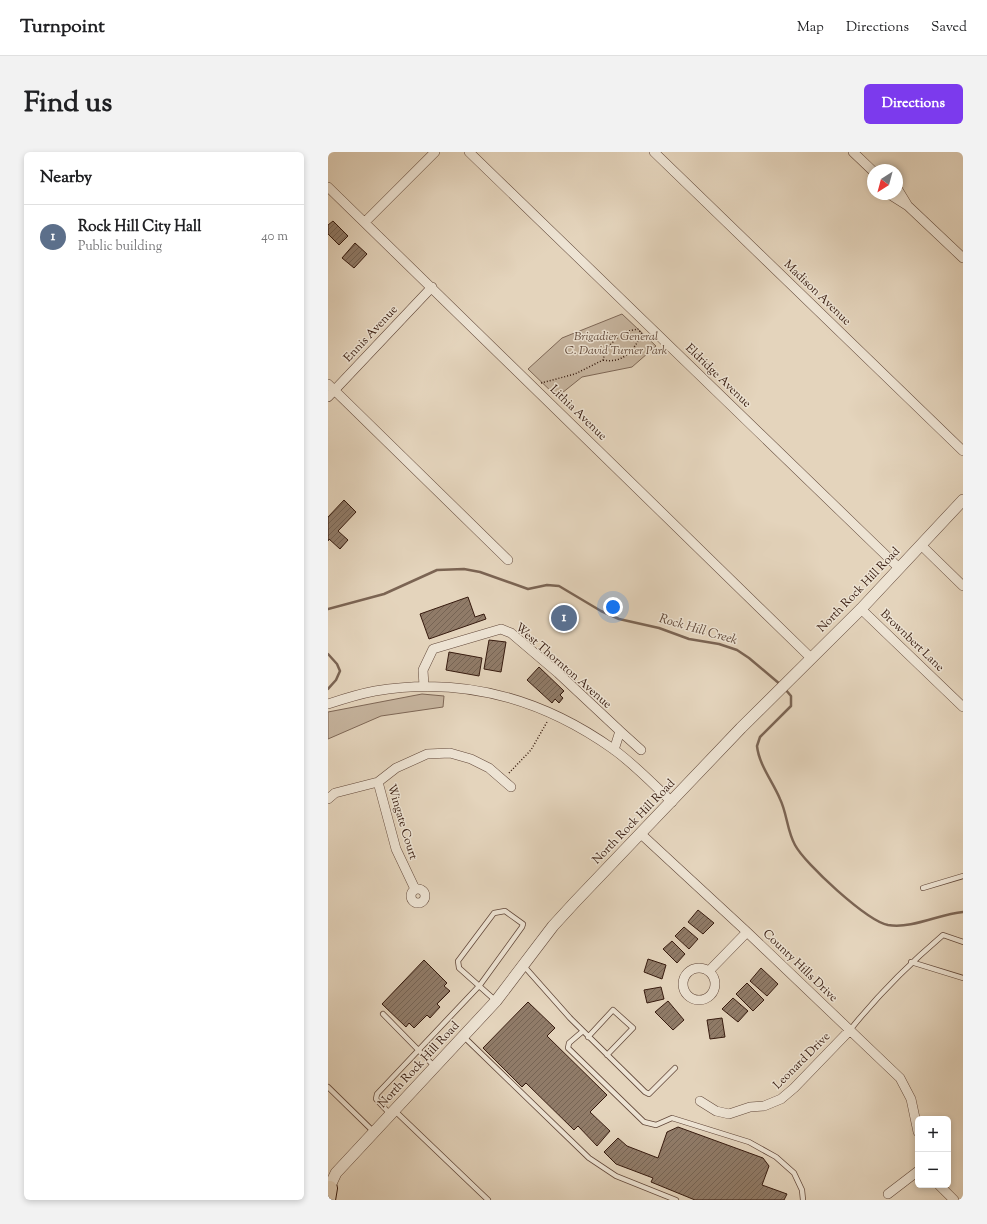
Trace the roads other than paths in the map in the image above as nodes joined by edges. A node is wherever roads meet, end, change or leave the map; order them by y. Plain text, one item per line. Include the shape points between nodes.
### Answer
1 (435, 152) edge
2 (469, 152) edge
3 (654, 152) edge
4 (853, 152) edge
5 (867, 165) edge
6 (328, 187) edge
7 (903, 198) edge
8 (898, 200) edge
9 (908, 206) junction
10 (365, 222) junction
11 (963, 258) edge
12 (432, 287) junction
13 (331, 387) edge
14 (328, 397) edge
15 (963, 451) edge
16 (963, 500) edge
17 (920, 545) junction
18 (508, 560) dead end
19 (898, 568) junction
20 (963, 586) edge
21 (861, 609) junction
22 (811, 658) junction
23 (424, 686) junction
24 (328, 703) edge
25 (963, 707) edge
26 (620, 731) junction
27 (614, 750) junction
28 (641, 750) dead end
29 (378, 782) junction
30 (511, 787) dead end
31 (328, 799) edge
32 (672, 802) junction
33 (641, 834) junction
34 (963, 876) edge
35 (923, 888) dead end
36 (415, 889) dead end
37 (747, 932) junction
38 (963, 942) edge
39 (911, 962) junction
40 (523, 965) junction
41 (709, 971) dead end
42 (963, 978) edge
43 (480, 985) junction
44 (496, 1000) junction
45 (383, 1014) dead end
46 (850, 1030) junction
47 (583, 1031) junction
48 (463, 1036) junction
49 (588, 1037) junction
50 (419, 1049) junction
51 (607, 1055) junction
52 (435, 1067) junction
53 (675, 1068) dead end
54 (328, 1087) edge
55 (700, 1101) dead end
56 (392, 1112) junction
57 (915, 1118) edge
58 (374, 1132) junction
59 (915, 1173) edge
60 (330, 1186) edge
61 (942, 1188) edge
62 (888, 1194) dead end
63 (665, 1198) edge
64 (488, 1200) edge
65 (676, 1200) edge
66 (802, 1200) edge
67 (954, 1200) edge

1 - 10 street
2 - 19 street, Eldridge Avenue
3 - 15 street, Madison Avenue
4 - 5 street
6 - 10 street, Lithia Avenue
7 - 9 street
8 - 9 street
9 - 11 street
10 - 12 street, Lithia Avenue
12 - 13 street, Ennis Avenue
12 - 22 street, Lithia Avenue
13 - 14 street, Ennis Avenue
13 - 18 street
16 - 17 street, North Rock Hill Road
17 - 19 street, North Rock Hill Road
17 - 20 street
19 - 21 street, North Rock Hill Road
21 - 22 street, North Rock Hill Road
21 - 25 street, Brownbert Lane
22 - 32 street, North Rock Hill Road
23 - 24 street via 374,691
23 - 26 street, West Thornton Avenue via 423,670 433,649 501,629 511,633 553,669
23 - 27 street via 465,688 500,694 572,723
26 - 27 street
26 - 28 street, West Thornton Avenue
27 - 32 street
29 - 30 street via 396,768 417,758 427,754 450,753 489,768
29 - 31 street via 335,793
29 - 36 street, Wingate Court via 396,849
32 - 33 street, North Rock Hill Road
33 - 37 street, County Hills Drive
33 - 40 street, North Rock Hill Road via 575,902
34 - 35 lane
37 - 41 street
37 - 46 street, County Hills Drive
38 - 39 lane via 943,935
39 - 42 lane
39 - 46 lane via 874,1000
40 - 44 street, North Rock Hill Road
40 - 47 lane
43 - 43 lane via 522,927 523,924 505,911 494,913 458,961 459,968
43 - 44 lane
43 - 50 lane
44 - 48 street, North Rock Hill Road
45 - 50 lane
46 - 55 street, Leonard Drive via 781,1099 764,1106 750,1107 729,1114 716,1111
46 - 57 street, County Hills Drive via 900,1078 911,1099
47 - 49 lane
47 - 66 lane via 569,1043 568,1048 644,1122 656,1125 672,1118 749,1142 776,1156 794,1173 802,1190
48 - 52 street, North Rock Hill Road
48 - 63 lane via 589,1158 616,1176
49 - 51 lane
49 - 51 lane via 613,1010 633,1028
50 - 52 lane
50 - 56 lane via 377,1094 376,1099
51 - 53 lane via 649,1094
52 - 56 street, North Rock Hill Road
54 - 58 lane
56 - 58 street, North Rock Hill Road
56 - 64 lane
58 - 60 street, North Rock Hill Road
59 - 62 street
61 - 67 street
63 - 65 lane

